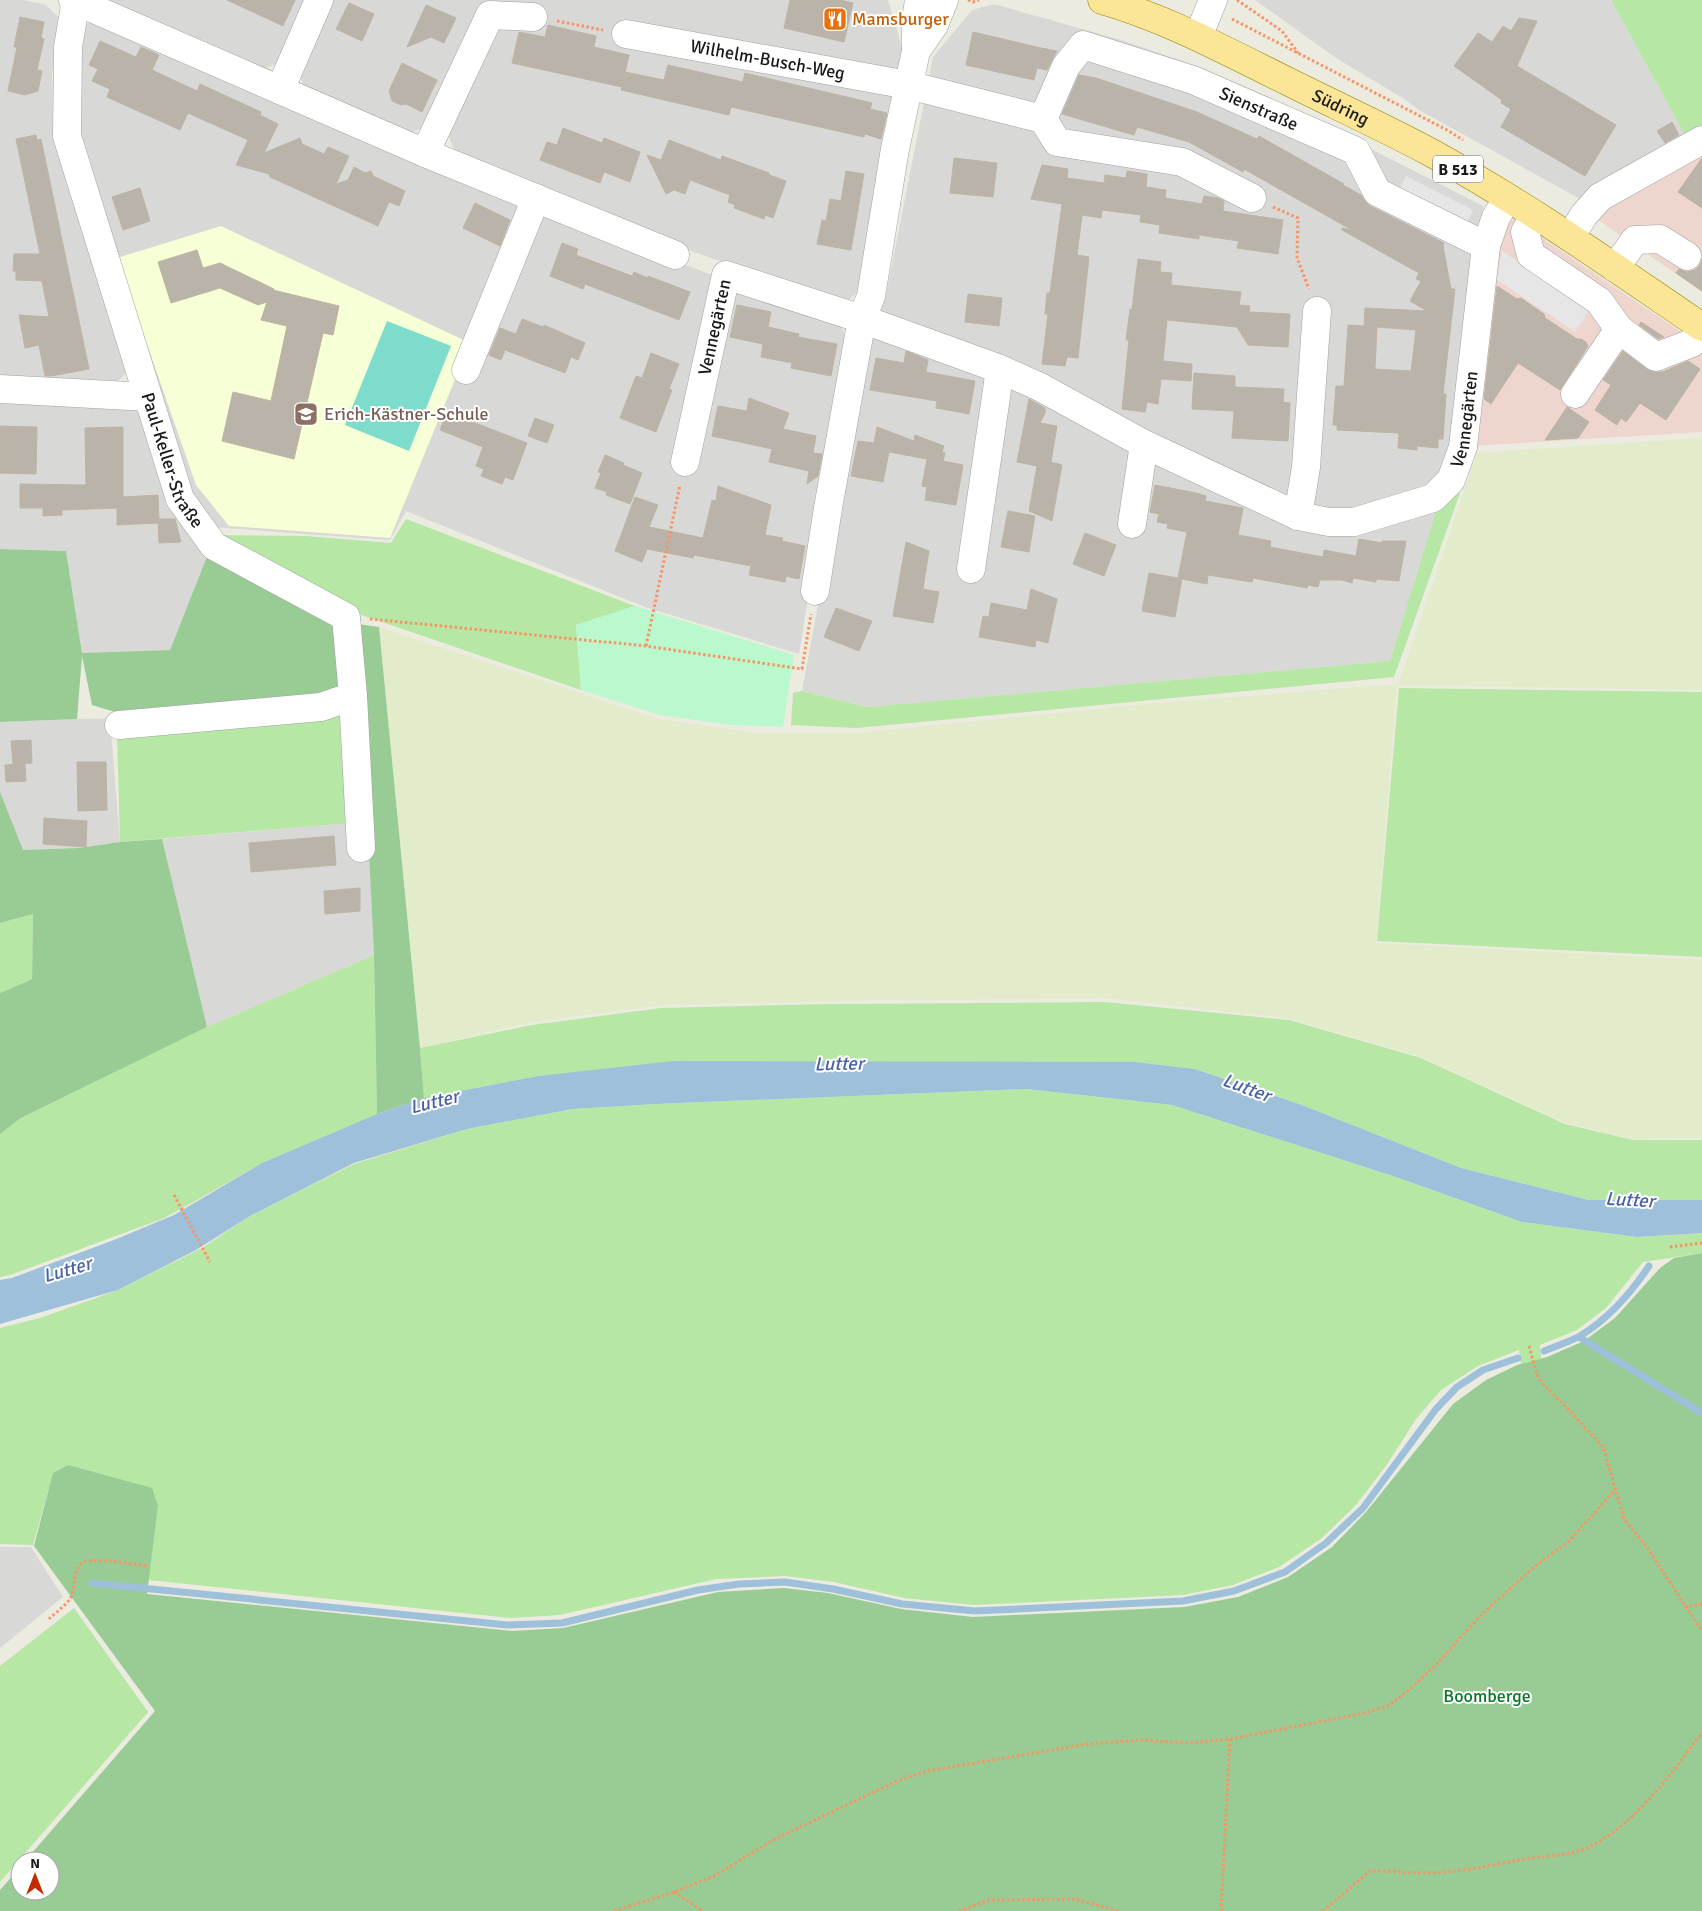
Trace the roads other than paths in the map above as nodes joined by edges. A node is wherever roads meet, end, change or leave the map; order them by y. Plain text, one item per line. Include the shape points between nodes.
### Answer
1 (75, 0) edge
2 (320, 0) edge
3 (919, 0) edge
4 (944, 0) edge
5 (1102, 0) edge
6 (1211, 4) edge
7 (1143, 7) edge
8 (533, 17) road end
9 (626, 34) road end
10 (1198, 37) junction
11 (916, 51) junction
12 (908, 85) junction
13 (280, 90) junction
14 (1043, 119) junction
15 (1702, 140) edge
16 (425, 152) junction
17 (536, 198) junction
18 (1252, 198) road end
19 (1508, 198) junction
20 (1535, 215) junction
21 (1570, 237) junction
22 (1486, 246) junction
23 (675, 255) dead end
24 (1687, 256) dead end
25 (1615, 268) junction
26 (1317, 311) road end
27 (862, 319) junction
28 (1702, 328) edge
29 (1619, 329) junction
30 (1000, 369) junction
31 (466, 370) dead end
32 (0, 389) edge
33 (1575, 394) dead end
34 (148, 397) junction
35 (1144, 444) junction
36 (684, 462) road end
37 (1298, 516) junction
38 (1132, 524) dead end
39 (971, 569) dead end
40 (815, 591) road end
41 (353, 696) junction
42 (119, 725) dead end
43 (361, 848) dead end

1 - 13 street
1 - 34 street, Paul-Keller-Straße via 68,47 67,136
2 - 13 street
3 - 11 street
4 - 11 street via 934,25
5 - 7 main road, Südring / B 513
6 - 10 street
7 - 10 main road, Südring / B 513
8 - 16 street via 490,15
9 - 12 street, Wilhelm-Busch-Weg
10 - 19 main road, Südring / B 513 via 1428,151
11 - 12 street
12 - 14 street
12 - 27 street via 871,296
13 - 16 street
14 - 18 street via 1057,142 1182,162
14 - 22 street, Sienstraße via 1066,66 1083,45 1193,80 1356,151 1377,192
15 - 21 street via 1600,197
16 - 17 street
17 - 23 street
17 - 31 street
19 - 20 main road, Südring / B 513
19 - 22 street, Vennegärten via 1496,217
20 - 21 main road, Südring / B 513
20 - 29 street via 1525,232 1531,255 1599,301
21 - 25 main road, Südring / B 513
22 - 37 street, Vennegärten via 1463,447 1451,480 1433,498 1354,522 1329,522
24 - 25 street via 1660,239 1635,240
25 - 28 main road, Südring / B 513
26 - 37 street via 1306,467
27 - 30 street, Vennegärten
27 - 36 street, Vennegärten via 726,275
27 - 40 street
28 - 29 street via 1692,343 1656,357
29 - 33 street
30 - 35 street, Vennegärten via 1040,387
30 - 39 street
32 - 34 street
34 - 41 street, Paul-Keller-Straße via 180,499 214,546 346,617
35 - 37 street, Vennegärten
35 - 38 street
41 - 42 street via 321,707
41 - 43 street

